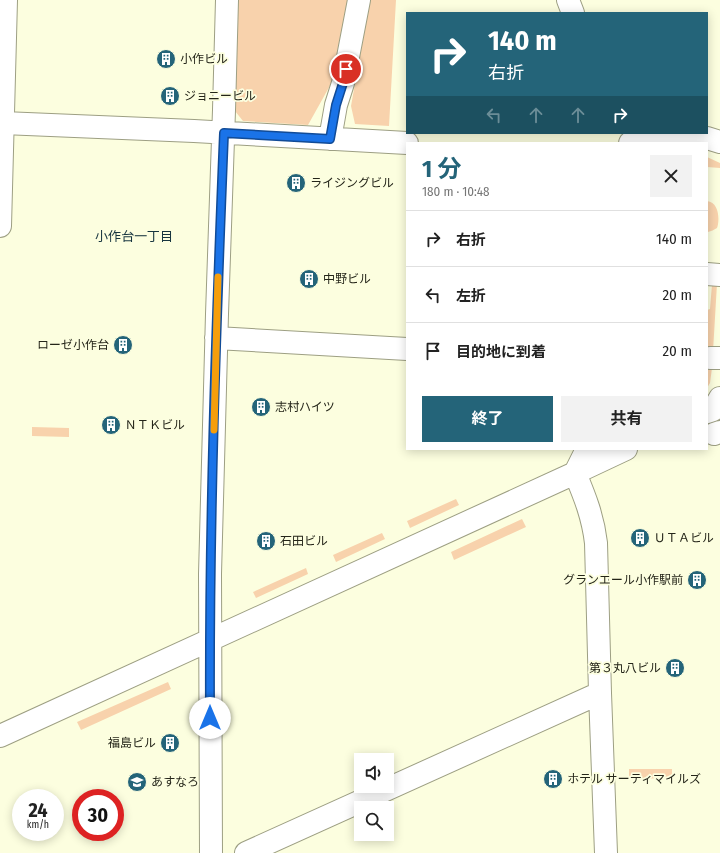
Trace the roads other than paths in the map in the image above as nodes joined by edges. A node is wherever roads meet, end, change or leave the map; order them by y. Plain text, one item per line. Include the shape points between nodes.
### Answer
1 (6, 0) edge
2 (226, 0) edge
3 (359, 0) edge
4 (568, 0) edge
5 (573, 12) edge
6 (3, 123) junction
7 (224, 133) junction
8 (660, 134) edge
9 (660, 134) edge
10 (330, 139) junction
11 (633, 142) edge
12 (720, 142) edge
13 (406, 143) edge
14 (0, 226) edge
15 (708, 274) edge
16 (720, 274) edge
17 (216, 338) junction
18 (406, 348) edge
19 (586, 450) edge
20 (624, 450) edge
21 (575, 473) junction
22 (210, 641) junction
23 (600, 693) junction
24 (0, 736) edge
25 (211, 853) edge
26 (246, 853) edge
27 (606, 853) edge

1 - 6 street
2 - 7 street
3 - 10 street
4 - 5 street
6 - 7 street
6 - 14 street
7 - 10 street
7 - 17 street
8 - 11 street
9 - 12 street via 707,138
10 - 13 street
15 - 16 street
17 - 18 street
17 - 22 street
19 - 21 street
20 - 21 street
21 - 22 street
21 - 23 street via 590,510 596,543
22 - 24 street
22 - 25 street
23 - 26 street
23 - 27 street

